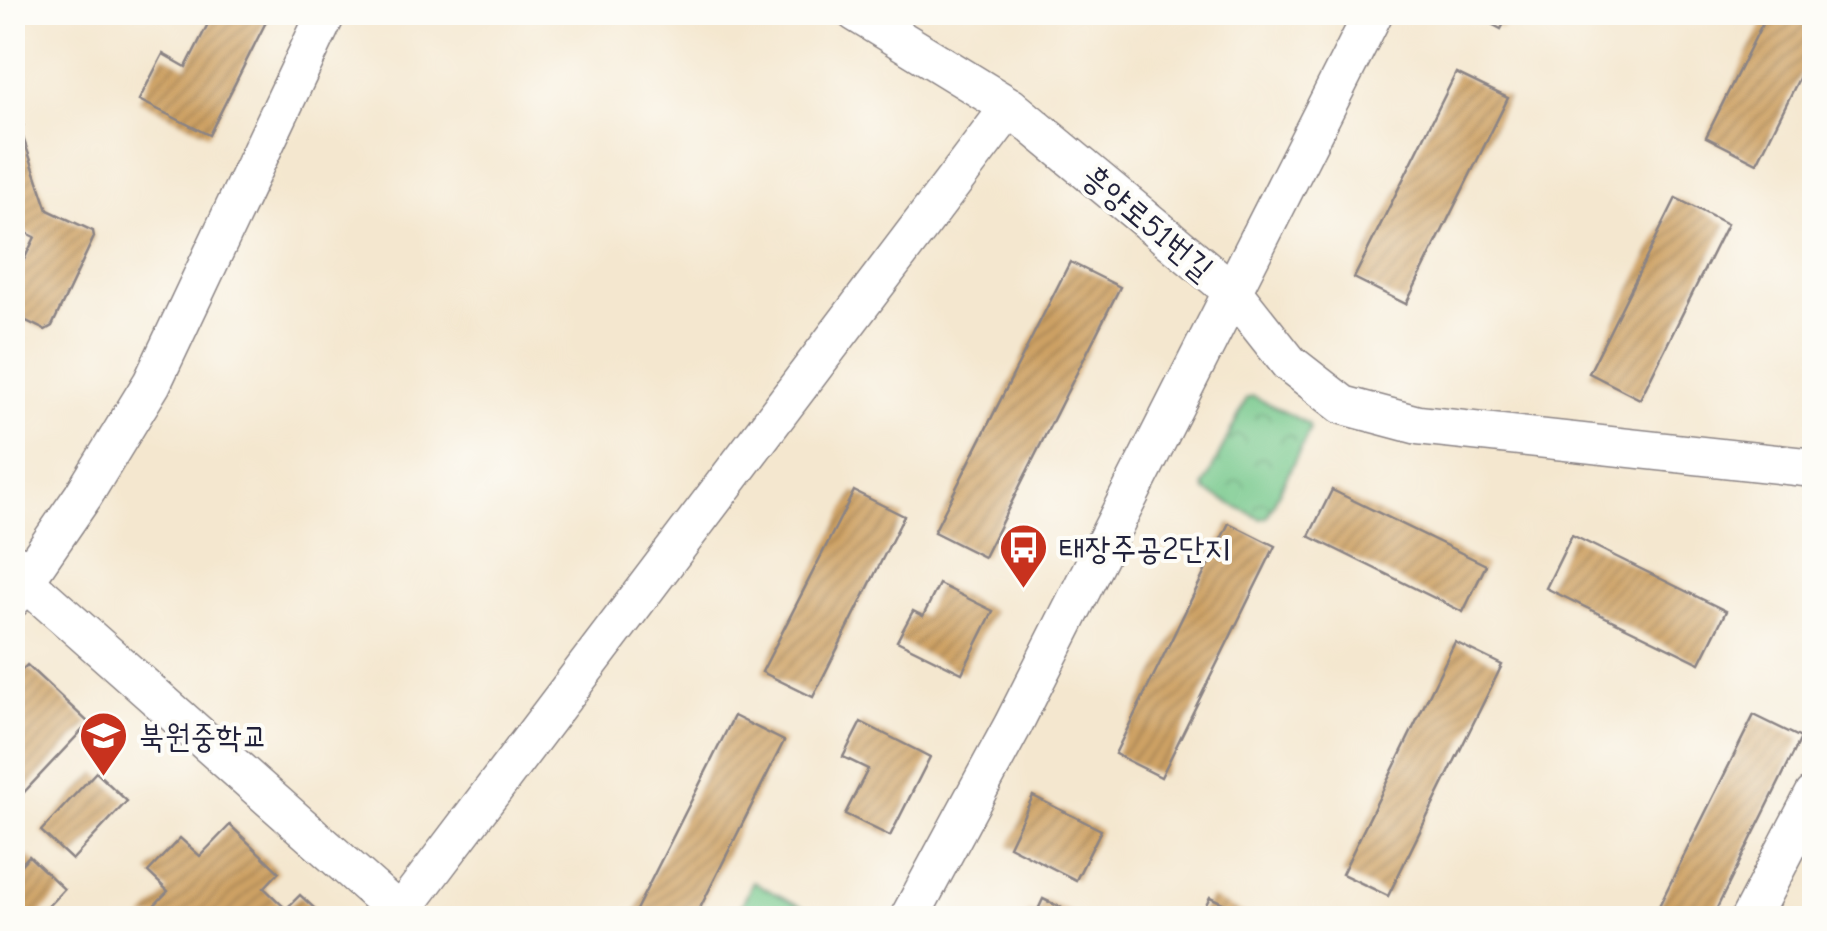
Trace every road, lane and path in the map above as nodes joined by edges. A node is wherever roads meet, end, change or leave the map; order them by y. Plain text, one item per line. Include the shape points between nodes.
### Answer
1 (327, 12) edge
2 (855, 12) edge
3 (1374, 12) edge
4 (912, 27) edge
5 (1010, 107) junction
6 (1232, 292) junction
7 (1814, 468) edge
8 (17, 580) edge
9 (1814, 796) edge
10 (402, 916) edge
11 (909, 918) edge
12 (1750, 918) edge

1 - 8 street via 152,383
2 - 4 street, 흥양로51번길
3 - 6 street, 흥양로51번길
4 - 5 street, 흥양로51번길
5 - 6 street, 흥양로51번길
5 - 10 street
6 - 7 street via 1289,363 1343,405 1418,424
6 - 11 street
8 - 10 street
9 - 12 street

